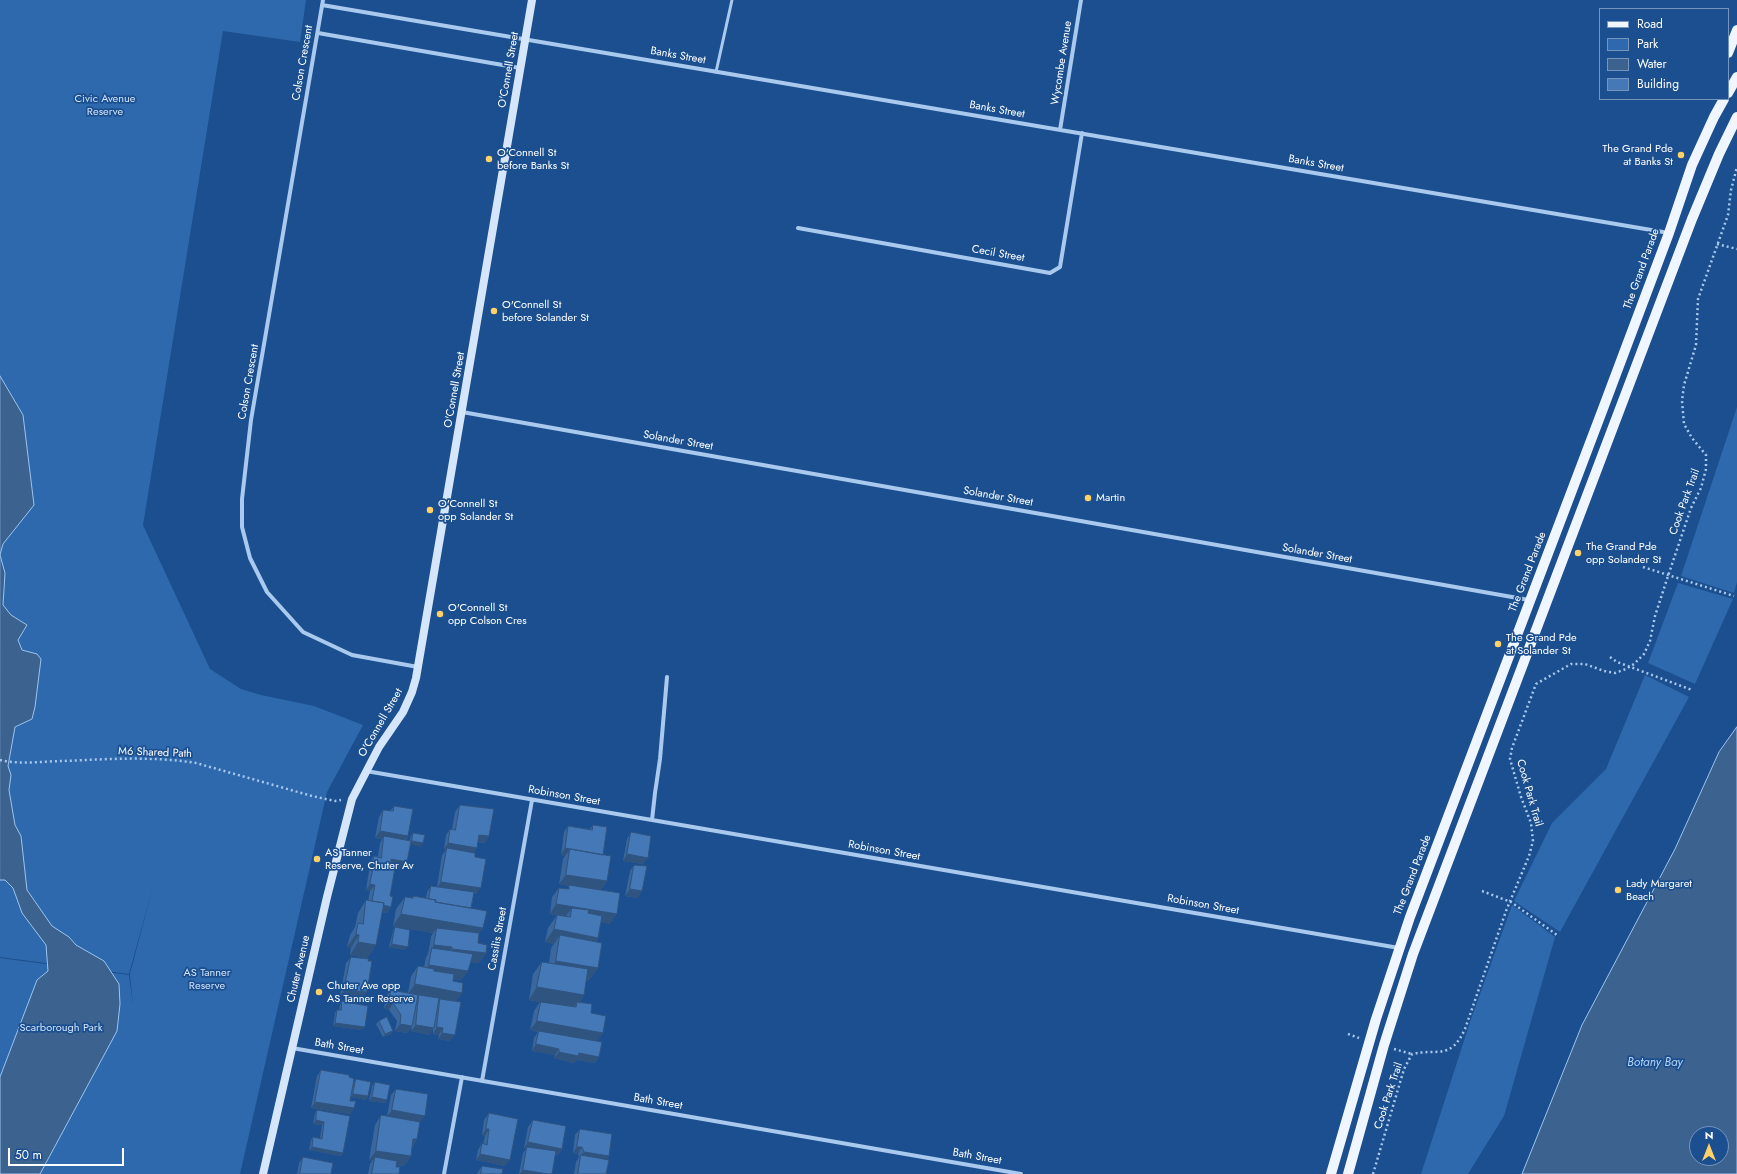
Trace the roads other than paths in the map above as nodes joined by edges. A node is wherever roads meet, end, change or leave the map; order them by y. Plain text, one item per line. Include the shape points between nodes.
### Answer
1 (323, 0) edge
2 (532, 0) edge
3 (732, 0) edge
4 (1081, 0) edge
5 (322, 5) junction
6 (1737, 30) edge
7 (318, 33) junction
8 (525, 39) junction
9 (1729, 50) edge
10 (520, 68) junction
11 (716, 72) junction
12 (1737, 77) edge
13 (1729, 91) edge
14 (1718, 100) edge
15 (1723, 100) edge
16 (1714, 117) junction
17 (1737, 117) edge
18 (1060, 130) junction
19 (1082, 133) junction
20 (798, 228) dead end
21 (1669, 233) junction
22 (462, 412) junction
23 (1530, 600) junction
24 (418, 667) junction
25 (667, 677) dead end
26 (365, 771) junction
27 (532, 800) junction
28 (652, 820) junction
29 (1399, 948) junction
30 (292, 1048) junction
31 (462, 1078) junction
32 (482, 1081) junction
33 (263, 1174) edge
34 (444, 1174) edge
35 (1021, 1174) edge
36 (1331, 1174) edge
37 (1348, 1174) edge

1 - 5 street, Colson Crescent
2 - 8 main road, O'Connell Street
3 - 11 lane
4 - 18 street, Wycombe Avenue
5 - 7 street, Colson Crescent
5 - 8 street, Banks Street
6 - 9 main road
7 - 10 street
7 - 24 street, Colson Crescent via 251,420 242,499 242,527 250,558 267,592 303,632 352,655
8 - 10 main road, O'Connell Street
8 - 11 street, Banks Street
10 - 22 main road, O'Connell Street
11 - 18 street, Banks Street
12 - 13 main road
14 - 16 main road
15 - 16 main road, The Grand Parade
16 - 21 main road, The Grand Parade via 1692,165
17 - 37 main road via 1692,219 1413,954 1384,1045
18 - 19 street, Banks Street
19 - 20 street, Cecil Street via 1060,267 1050,273
19 - 21 street, Banks Street
21 - 23 main road, The Grand Parade
22 - 23 street, Solander Street
22 - 24 main road, O'Connell Street
23 - 29 main road, The Grand Parade
24 - 26 main road, O'Connell Street via 412,692 403,712
25 - 28 street
26 - 27 street, Robinson Street
26 - 30 main road, Chuter Avenue via 352,799 326,897
27 - 28 street, Robinson Street
27 - 32 street, Cassilis Street
28 - 29 street, Robinson Street
29 - 36 main road, The Grand Parade
30 - 31 street, Bath Street
30 - 33 main road, Chuter Avenue
31 - 32 street, Bath Street
31 - 34 street
32 - 35 street, Bath Street

